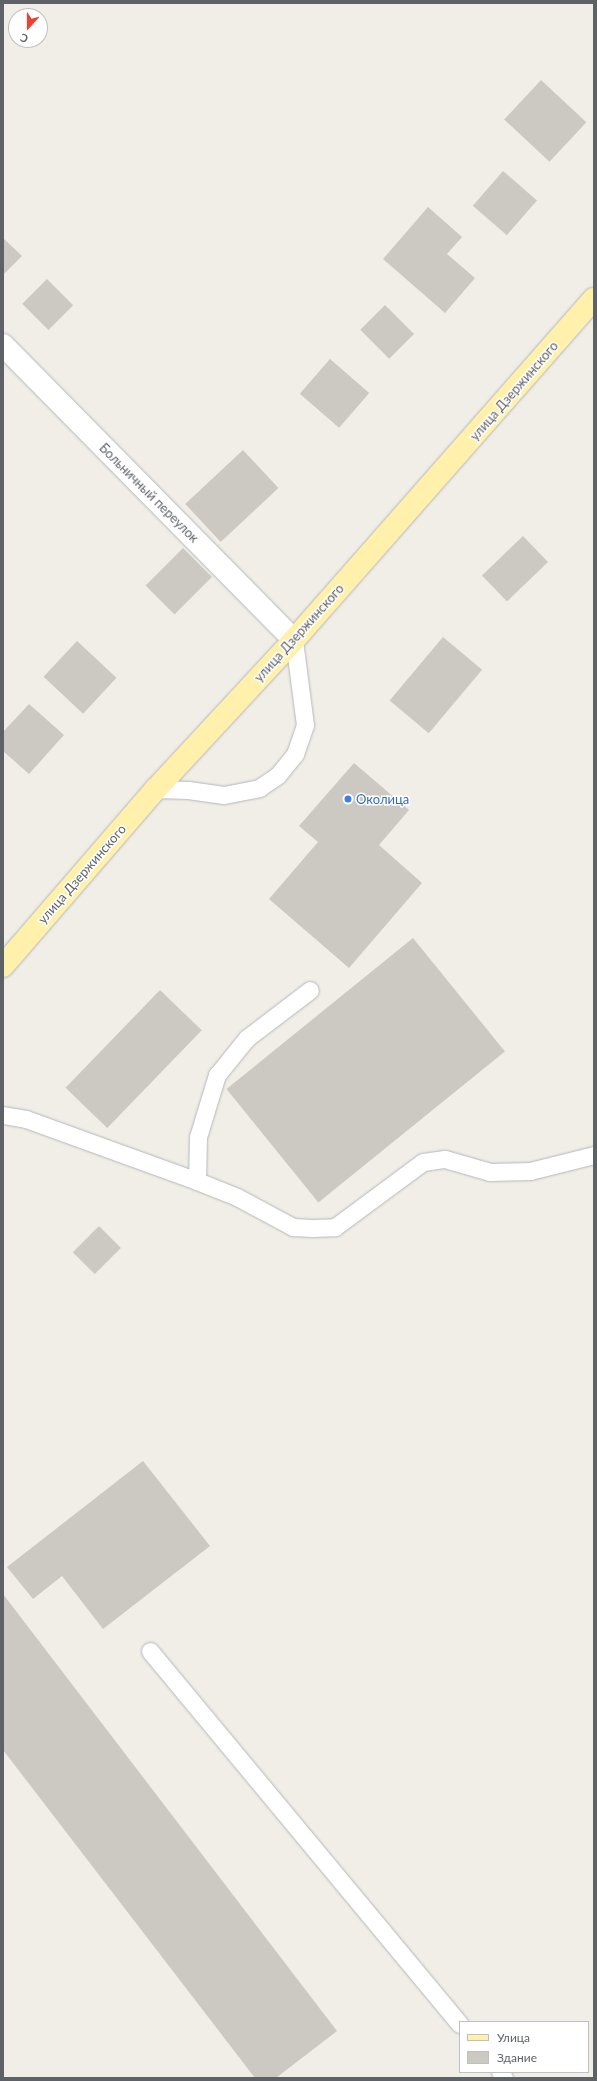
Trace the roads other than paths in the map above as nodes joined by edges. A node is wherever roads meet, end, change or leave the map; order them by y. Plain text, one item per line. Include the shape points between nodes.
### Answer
1 (594, 299) edge
2 (3, 346) edge
3 (294, 640) junction
4 (156, 789) junction
5 (3, 966) edge
6 (310, 990) dead end
7 (3, 1115) edge
8 (594, 1155) edge
9 (197, 1181) junction
10 (150, 1651) dead end
11 (459, 2023) edge

1 - 3 main road, улица Дзержинского
2 - 3 street, Больничный переулок
3 - 4 main road, улица Дзержинского
3 - 4 lane via 305,725 295,754 278,775 259,788 224,794
4 - 5 main road, улица Дзержинского
6 - 9 lane via 247,1038 217,1075 198,1137
7 - 9 lane via 26,1119
8 - 9 lane via 530,1171 490,1172 446,1159 423,1162 335,1227 293,1227 237,1197
10 - 11 lane

